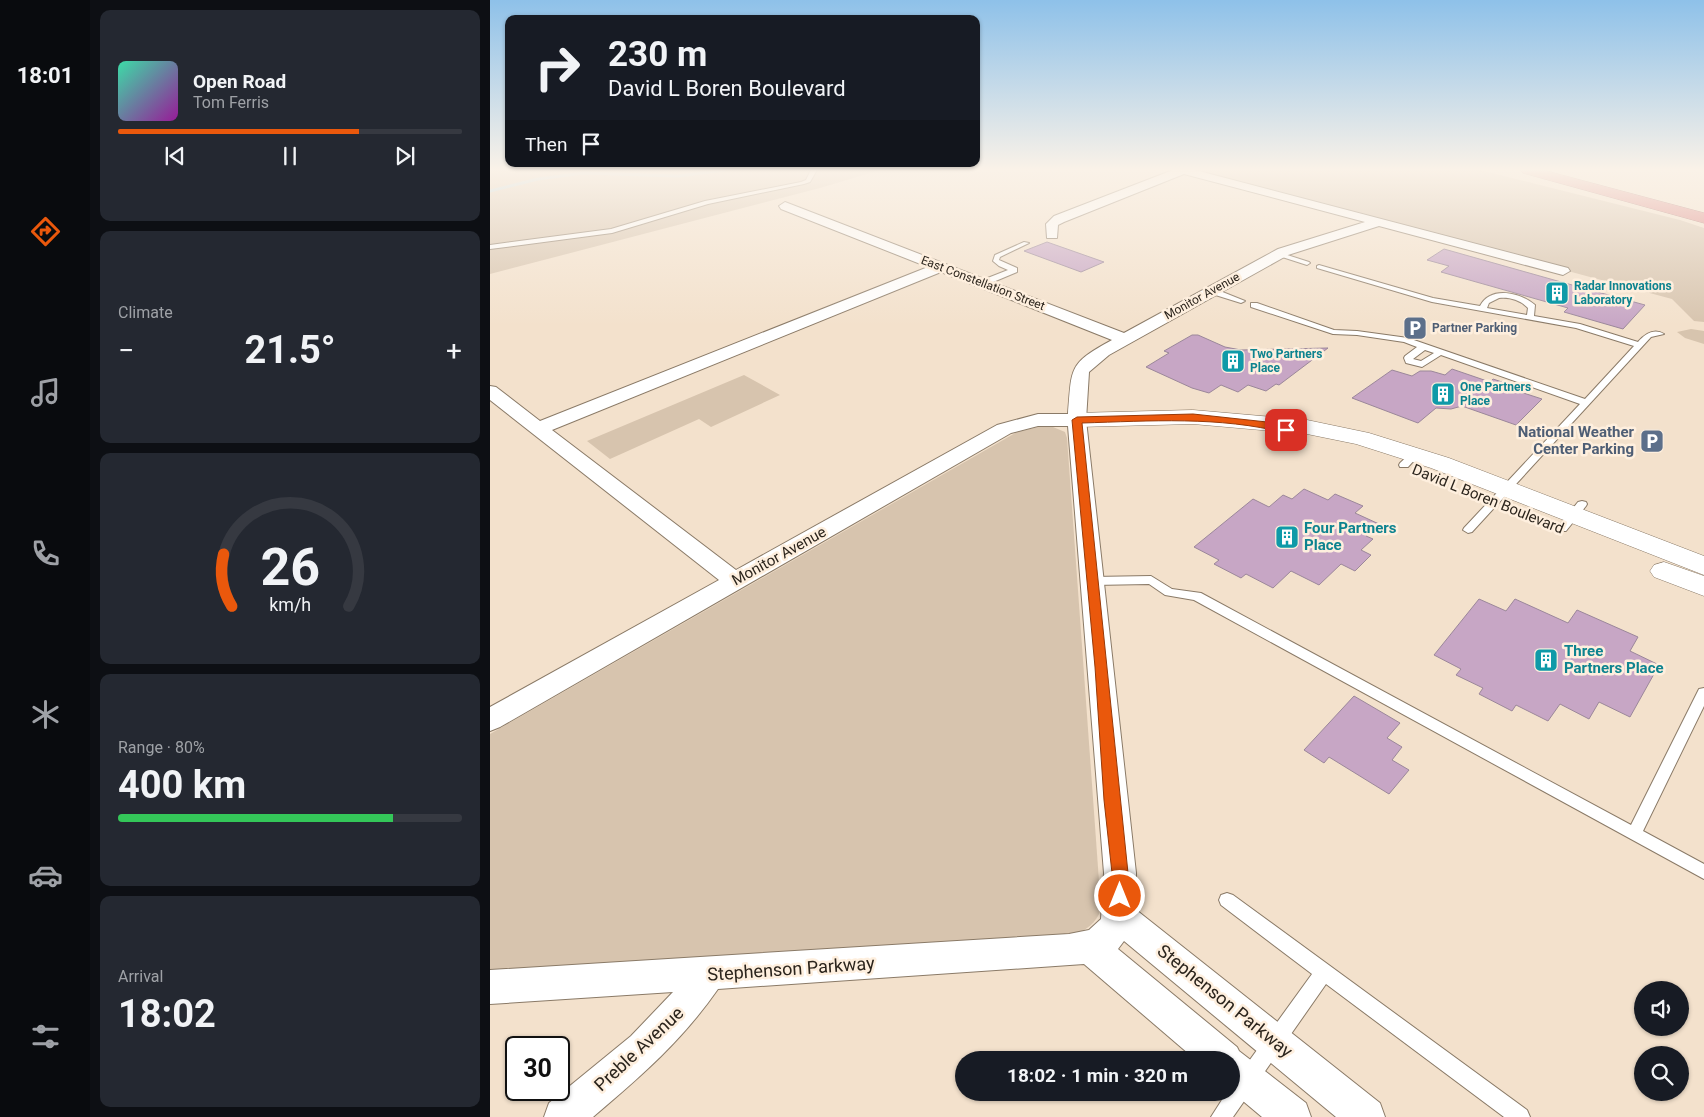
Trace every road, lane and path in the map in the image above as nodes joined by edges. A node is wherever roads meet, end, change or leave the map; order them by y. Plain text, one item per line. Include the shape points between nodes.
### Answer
1 (641, 222) edge
2 (827, 222) edge
3 (1054, 222) edge
4 (1379, 222) joint
5 (1052, 235) dead end
6 (1026, 243) dead end
7 (490, 247) edge
8 (1278, 254) junction
9 (1307, 263) dead end
10 (941, 266) junction
11 (1318, 267) dead end
12 (1563, 271) dead end
13 (983, 283) junction
14 (1212, 290) junction
15 (1241, 300) dead end
16 (1254, 305) dead end
17 (1483, 309) junction
18 (1530, 317) junction
19 (1660, 334) dead end
20 (1125, 339) junction
21 (1640, 344) junction
22 (1424, 346) junction
23 (1441, 352) junction
24 (490, 391) edge
25 (1587, 403) junction
26 (1077, 420) junction
27 (538, 428) junction
28 (1501, 495) junction
29 (1573, 516) junction
30 (1468, 530) dead end
31 (1704, 566) edge
32 (735, 581) junction
33 (1093, 581) junction
34 (1704, 587) edge
35 (1704, 693) edge
36 (490, 720) edge
37 (1634, 834) junction
38 (1704, 872) edge
39 (1227, 900) dead end
40 (1118, 915) junction
41 (1091, 948) junction
42 (1324, 972) junction
43 (708, 974) junction
44 (490, 987) edge
45 (1275, 1042) junction
46 (1214, 1051) edge
47 (1240, 1064) edge
48 (1240, 1073) edge
49 (1225, 1101) edge
50 (563, 1117) edge
51 (1220, 1117) edge
52 (1292, 1117) edge
53 (1366, 1117) edge
54 (1520, 1117) edge

1 - 7 lane via 612,231
2 - 10 street, East Constellation Street
3 - 5 street
4 - 8 street, Monitor Avenue
4 - 12 street
6 - 13 lane via 997,256 995,260 1014,270
8 - 9 lane
8 - 14 street, Monitor Avenue
10 - 13 street, East Constellation Street
10 - 27 street
11 - 17 lane via 1432,300
13 - 20 street, East Constellation Street
14 - 15 lane
14 - 20 street, Monitor Avenue
16 - 22 lane via 1333,332 1405,340
17 - 18 lane
17 - 18 lane via 1491,297 1510,297 1532,307
18 - 21 lane
19 - 21 lane via 1649,335
20 - 26 street, Monitor Avenue via 1084,365 1078,385
21 - 25 lane
22 - 23 lane
22 - 23 lane via 1408,358 1409,361 1422,364
23 - 25 lane
24 - 27 street
25 - 28 lane
26 - 28 street, David L Boren Boulevard via 1193,417 1267,425 1410,460
26 - 32 street, Monitor Avenue via 1038,420 1004,428
26 - 33 street, Monitor Avenue
27 - 32 street
28 - 29 street, David L Boren Boulevard
28 - 30 lane
29 - 31 street, David L Boren Boulevard
29 - 34 street, David L Boren Boulevard
32 - 36 street, Monitor Avenue
33 - 37 lane via 1151,580 1169,592 1197,596
33 - 40 street, Monitor Avenue via 1120,873
35 - 37 lane
37 - 38 lane
39 - 42 lane
40 - 41 street via 1115,929
40 - 45 street, Stephenson Parkway
41 - 43 street, Stephenson Parkway
41 - 46 street
42 - 45 lane
42 - 54 lane
43 - 44 street, Stephenson Parkway
43 - 50 street, Preble Avenue via 682,1010 644,1049
45 - 47 lane
45 - 53 street, Stephenson Parkway
48 - 52 street
49 - 51 lane

